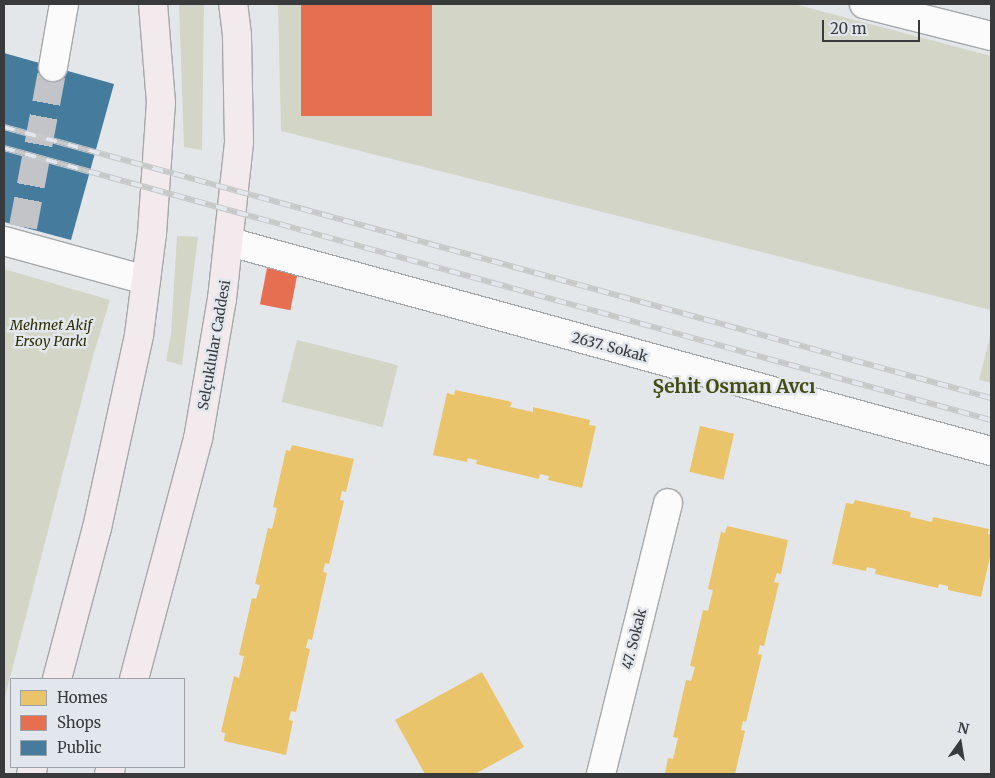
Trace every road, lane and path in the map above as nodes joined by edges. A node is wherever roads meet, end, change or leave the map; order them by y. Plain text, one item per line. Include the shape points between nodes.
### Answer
1 (64, 4) edge
2 (153, 4) edge
3 (233, 4) edge
4 (864, 4) edge
5 (991, 36) edge
6 (52, 67) tunnel mouth
7 (15, 238) edge
8 (230, 242) junction
9 (146, 280) junction
10 (991, 451) edge
11 (668, 503) dead end
12 (57, 678) edge
13 (134, 678) edge
14 (601, 774) edge

1 - 6 street
2 - 9 main road via 161,103
3 - 8 main road, Selçuklular Caddesi via 237,35 239,142
4 - 5 street
7 - 9 street
8 - 10 street, 2637. Sokak
8 - 13 main road, Selçuklular Caddesi via 198,439
9 - 12 main road via 139,335 97,528
11 - 14 street, 47. Sokak

